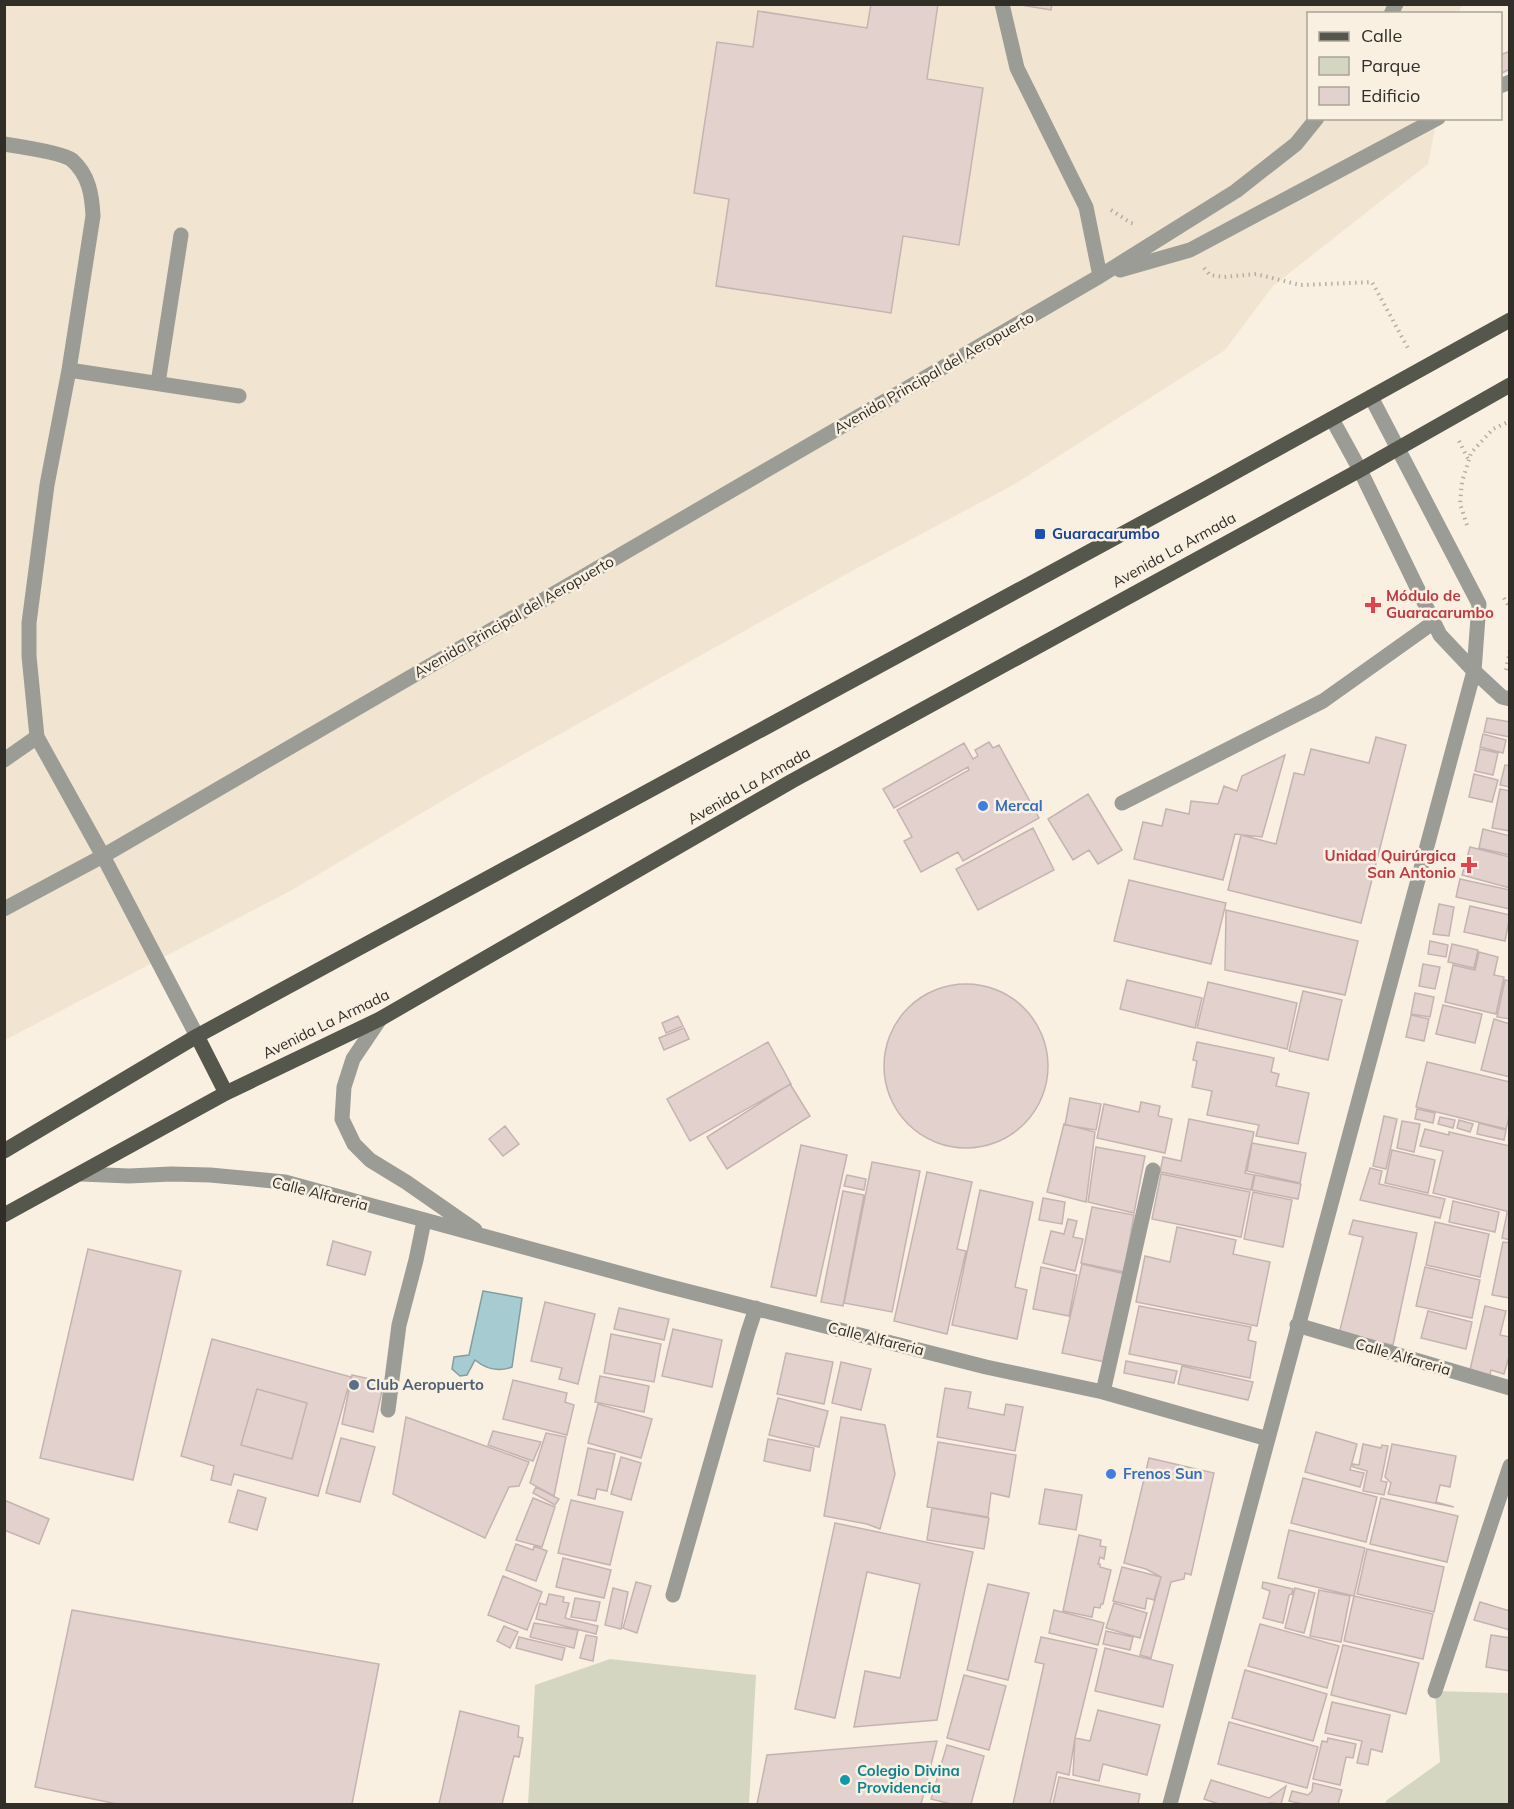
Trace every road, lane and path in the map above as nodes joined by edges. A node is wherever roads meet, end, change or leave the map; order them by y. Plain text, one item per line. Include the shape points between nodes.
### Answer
1 (1002, 4) edge
2 (1315, 120) edge
3 (1434, 120) edge
4 (4, 144) edge
5 (1088, 212) junction
6 (1175, 229) junction
7 (181, 235) dead end
8 (1190, 249) junction
9 (1100, 276) junction
10 (1509, 320) edge
11 (1420, 369) junction
12 (69, 370) junction
13 (158, 383) junction
14 (1509, 385) edge
15 (239, 396) dead end
16 (1371, 397) junction
17 (1332, 419) junction
18 (1447, 419) junction
19 (1509, 421) edge
20 (1399, 448) junction
21 (1468, 459) junction
22 (1360, 470) junction
23 (1471, 534) dead end
24 (1499, 590) dead end
25 (1509, 608) edge
26 (1434, 622) junction
27 (1474, 671) junction
28 (1509, 699) edge
29 (37, 737) junction
30 (4, 760) edge
31 (1122, 803) dead end
32 (103, 856) junction
33 (4, 909) edge
34 (380, 1019) junction
35 (197, 1036) junction
36 (226, 1093) junction
37 (4, 1151) edge
38 (1153, 1170) dead end
39 (81, 1174) junction
40 (4, 1215) edge
41 (424, 1221) junction
42 (484, 1237) junction
43 (756, 1308) junction
44 (1297, 1325) junction
45 (1509, 1388) edge
46 (1103, 1392) junction
47 (388, 1410) dead end
48 (1268, 1439) junction
49 (1509, 1466) edge
50 (673, 1595) dead end
51 (1435, 1691) dead end
52 (1170, 1804) edge

1 - 5 street via 1017,68
2 - 6 street, Avenida Principal del Aeropuerto via 1296,144 1236,191
3 - 8 street, Avenida Principal del Aeropuerto
4 - 12 street via 71,159 86,178 92,195 93,216
5 - 6 path via 1103,204 1131,223 1144,225 1168,219
5 - 9 street
6 - 9 street, Avenida Principal del Aeropuerto
7 - 13 street
8 - 9 street, Avenida Principal del Aeropuerto
8 - 11 path via 1210,275 1256,274 1300,285 1372,282
9 - 32 street, Avenida Principal del Aeropuerto
10 - 11 main road
11 - 16 main road
12 - 13 street
12 - 29 street via 47,485 29,623
13 - 15 street
14 - 18 main road, Avenida La Armada
16 - 17 main road
16 - 20 street
17 - 22 street
17 - 35 main road
18 - 20 main road, Avenida La Armada
18 - 21 path
19 - 21 path via 1492,429
20 - 22 main road, Avenida La Armada
20 - 27 street via 1479,604
21 - 23 path via 1460,504
22 - 26 street
22 - 34 main road, Avenida La Armada via 792,781
24 - 25 path
26 - 27 street via 1440,635
26 - 31 street via 1323,701
27 - 28 street
27 - 44 street
29 - 30 street
29 - 32 street
32 - 33 street, Avenida Principal del Aeropuerto
32 - 35 street
34 - 36 main road, Avenida La Armada
34 - 42 street, Calle Alfareria via 353,1059 344,1087 342,1119 354,1144 370,1160
35 - 36 main road
35 - 37 main road
36 - 39 main road, Avenida La Armada
38 - 46 street
39 - 40 main road, Avenida La Armada
39 - 41 street, Calle Alfareria via 200,1175 285,1182
41 - 42 street, Calle Alfareria
41 - 47 street via 399,1325
42 - 43 street, Calle Alfareria
43 - 46 street, Calle Alfareria via 986,1367
43 - 50 street
44 - 45 street, Calle Alfareria
44 - 48 street
46 - 48 street, Calle Alfareria
48 - 52 street
49 - 51 street

